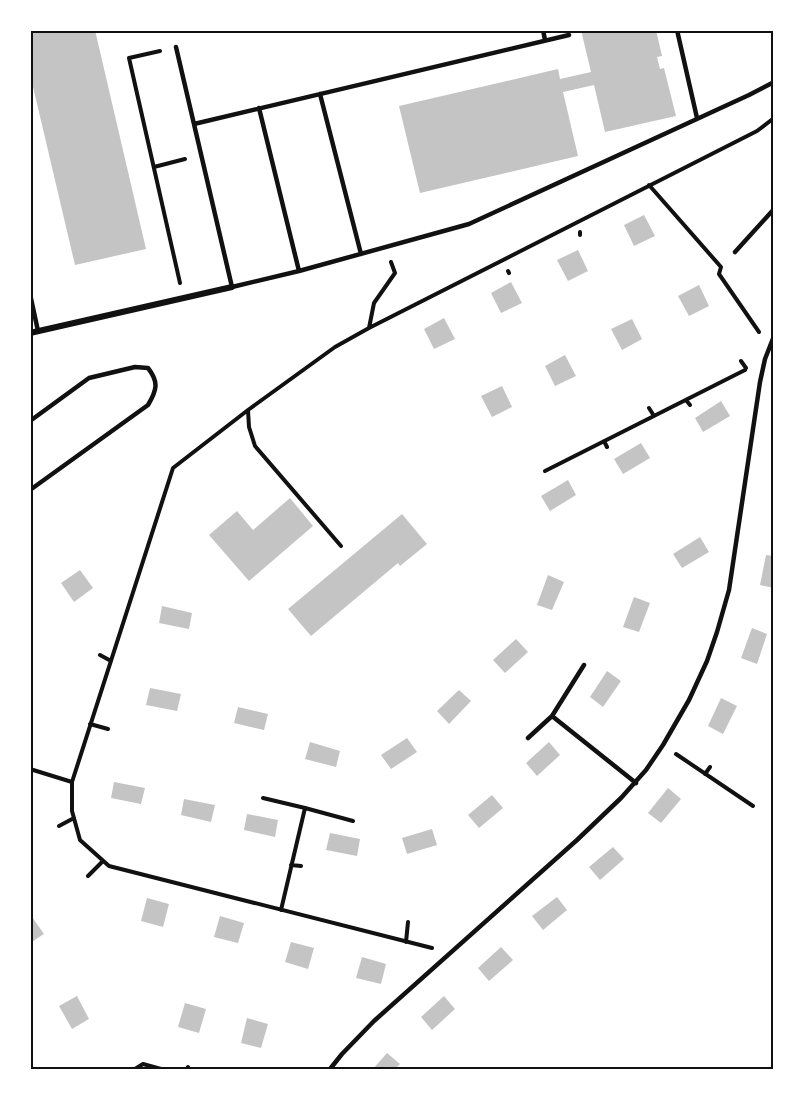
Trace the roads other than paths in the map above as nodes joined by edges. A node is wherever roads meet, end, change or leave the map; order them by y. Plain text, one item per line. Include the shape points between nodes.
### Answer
1 (543, 30) edge
2 (677, 30) edge
3 (569, 35) dead end
4 (546, 40) junction
5 (176, 47) road end
6 (774, 82) edge
7 (320, 94) junction
8 (259, 108) junction
9 (697, 118) junction
10 (194, 124) junction
11 (774, 209) edge
12 (735, 252) dead end
13 (361, 254) junction
14 (299, 271) junction
15 (232, 287) junction
16 (30, 294) edge
17 (38, 332) junction
18 (30, 333) edge
19 (774, 336) edge
20 (30, 421) edge
21 (30, 490) edge
22 (584, 665) dead end
23 (552, 716) junction
24 (528, 738) dead end
25 (636, 783) junction
26 (330, 1069) edge

1 - 4 lane
2 - 9 lane
3 - 4 lane
4 - 7 lane
5 - 10 lane
6 - 9 lane
7 - 8 lane
7 - 13 lane
8 - 10 lane
8 - 14 lane
9 - 13 lane via 469,224
10 - 15 lane
11 - 12 lane
13 - 14 lane
14 - 15 lane
15 - 17 street
16 - 17 lane
17 - 18 street
19 - 25 lane via 760,382 729,590 717,632 689,700
20 - 21 lane via 89,378 135,367 148,368 154,377 155,392 148,405
22 - 23 lane
23 - 24 lane
23 - 25 lane
25 - 26 lane via 375,1021

